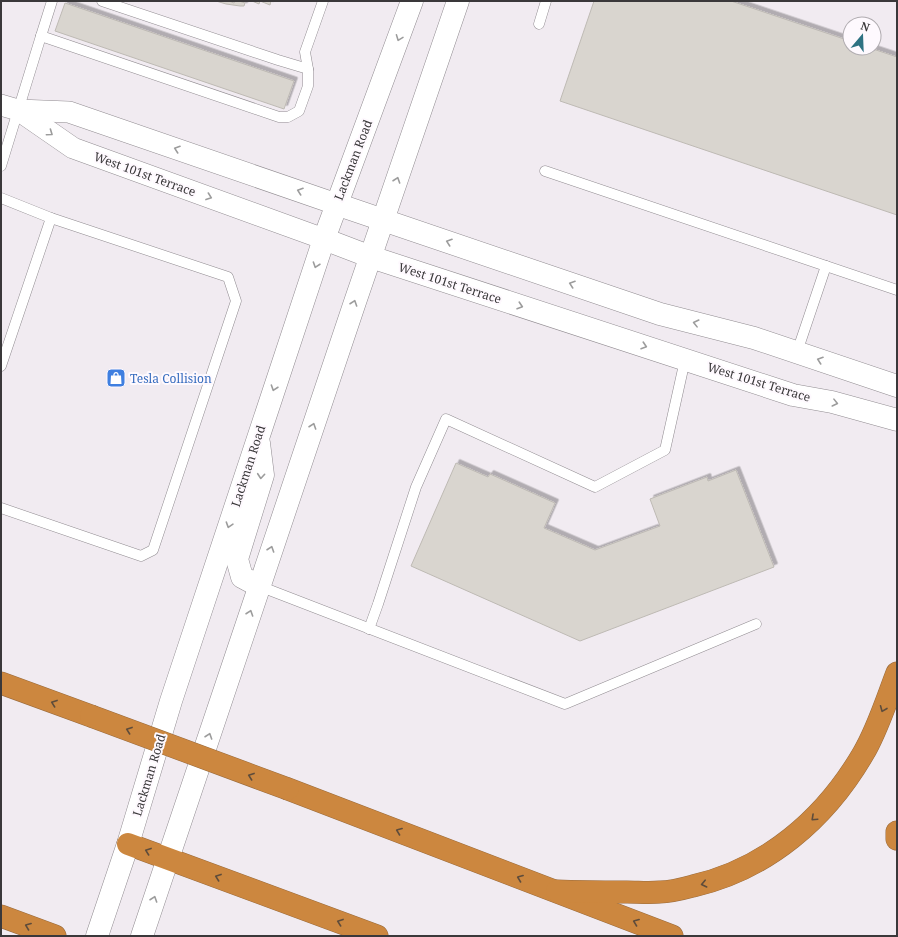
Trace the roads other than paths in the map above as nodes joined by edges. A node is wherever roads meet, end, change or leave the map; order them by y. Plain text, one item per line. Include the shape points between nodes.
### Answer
1 (52, 1) edge
2 (102, 1) edge
3 (323, 1) edge
4 (412, 1) edge
5 (458, 1) edge
6 (546, 1) edge
7 (539, 24) dead end
8 (40, 36) junction
9 (308, 69) junction
10 (10, 108) edge
11 (1, 166) edge
12 (545, 172) dead end
13 (1, 198) edge
14 (336, 204) junction
15 (51, 218) junction
16 (383, 220) junction
17 (324, 238) junction
18 (371, 257) junction
19 (826, 266) junction
20 (897, 290) edge
21 (797, 352) junction
22 (685, 360) junction
23 (1, 366) edge
24 (897, 386) edge
25 (897, 420) edge
26 (258, 437) junction
27 (1, 508) edge
28 (259, 586) junction
29 (756, 624) dead end
30 (369, 629) junction
31 (897, 673) edge
32 (1, 683) edge
33 (897, 832) edge
34 (897, 839) edge
35 (128, 844) junction
36 (168, 859) junction
37 (557, 891) junction
38 (1, 916) edge
39 (55, 936) edge
40 (97, 936) edge
41 (142, 936) edge
42 (376, 936) edge
43 (672, 936) edge

1 - 8 lane
2 - 9 lane
3 - 9 lane via 305,52
4 -> 14 main road, Lackman Road
16 -> 5 main road
6 - 7 lane
8 - 9 lane via 279,117 288,117 299,111 308,86
8 - 10 lane
10 - 11 lane
14 -> 10 street via 69,112
10 -> 17 street, West 101st Terrace via 73,148
12 - 19 lane
13 - 15 lane
14 - 16 main road
14 - 17 main road, Lackman Road
15 - 23 lane
15 - 27 lane via 228,277 236,301 153,550 141,556
16 - 18 main road
21 -> 16 main road via 660,314
17 - 18 main road, West 101st Terrace
17 -> 26 main road, Lackman Road
18 -> 22 main road, West 101st Terrace
28 -> 18 main road
19 - 20 lane
19 - 21 lane
24 -> 21 main road
22 -> 25 main road, West 101st Terrace via 793,395 832,402
22 - 30 lane via 665,450 595,487 446,419 416,487
26 -> 28 main road via 263,476 237,559 242,577
26 -> 35 main road, Lackman Road via 171,702
28 - 30 lane
36 -> 28 main road
29 - 30 lane via 565,704
31 -> 37 highway via 864,753 844,783 822,811 791,839 763,859 710,882 681,889 660,892
37 -> 32 highway, bridge
33 - 34 highway
36 -> 35 highway
35 - 40 main road, Lackman Road
41 -> 36 main road
42 -> 36 highway
43 -> 37 highway
39 -> 38 highway

